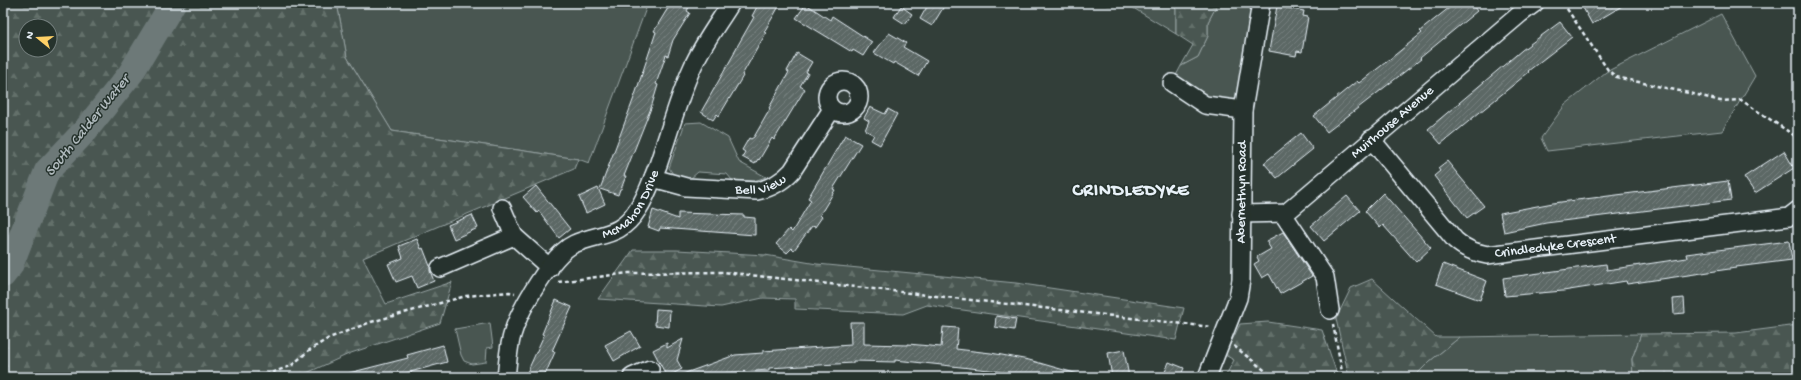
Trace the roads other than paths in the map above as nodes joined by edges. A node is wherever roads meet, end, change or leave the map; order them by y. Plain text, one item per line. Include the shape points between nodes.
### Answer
1 (731, 3) edge
2 (1260, 3) edge
3 (1535, 3) edge
4 (1172, 83) dead end
5 (832, 109) dead end
6 (1243, 110) junction
7 (1371, 140) junction
8 (653, 178) junction
9 (502, 208) dead end
10 (1241, 214) junction
11 (1283, 214) junction
12 (1795, 214) edge
13 (514, 236) junction
14 (440, 268) dead end
15 (550, 268) junction
16 (1330, 310) dead end
17 (506, 377) edge
18 (1207, 377) edge

1 - 8 street, McMahon Drive via 692,67
2 - 6 street, Abernethyn Road
3 - 7 street, Muirhouse Avenue
4 - 6 street via 1204,105
5 - 8 street, Bell View via 792,171 785,179 768,188 757,191 686,187
6 - 10 street, Abernethyn Road
7 - 11 street, Muirhouse Avenue
7 - 12 street, Crindledyke Crescent via 1455,240 1463,247 1481,254 1500,254
8 - 15 street, McMahon Drive via 640,207 624,226 614,232 573,244
9 - 13 street
10 - 11 street
10 - 18 street, Abernethyn Road via 1241,280 1238,298
11 - 16 street via 1325,277
13 - 14 street
13 - 15 street
15 - 17 street, McMahon Drive via 534,290 512,333

